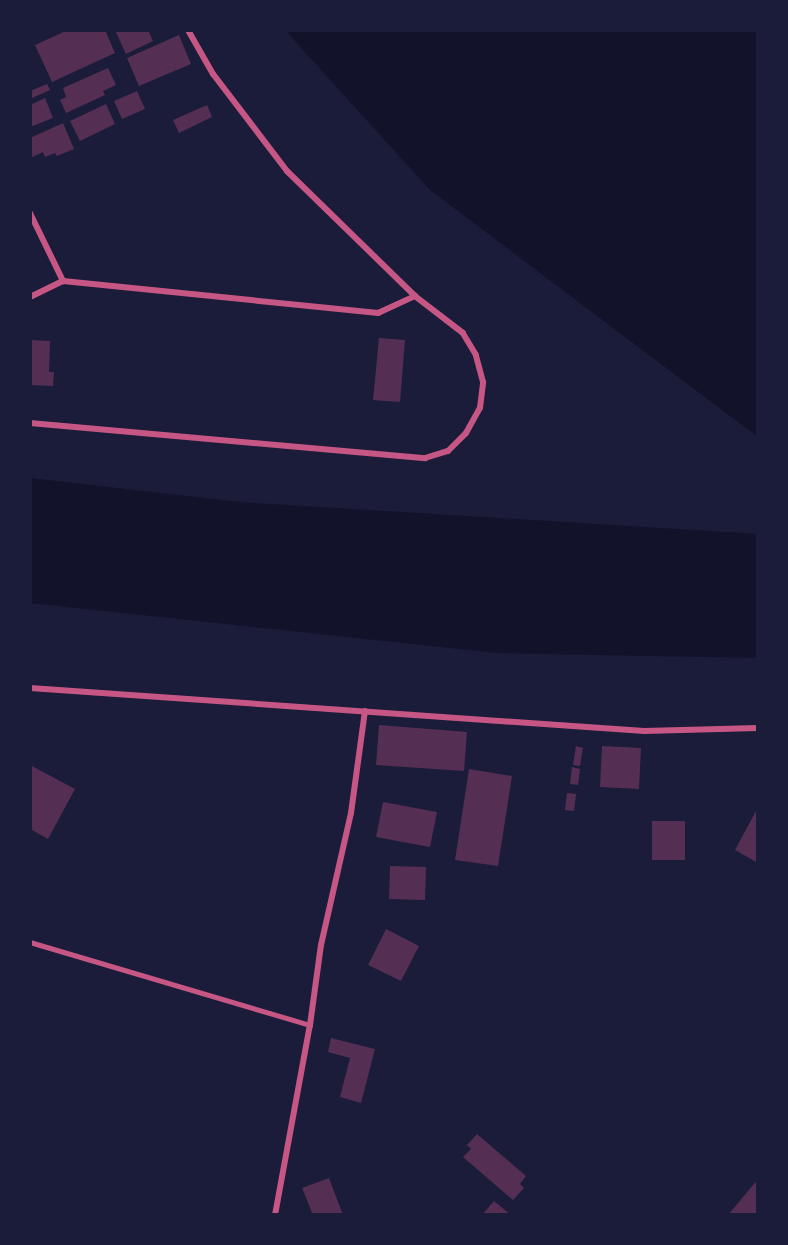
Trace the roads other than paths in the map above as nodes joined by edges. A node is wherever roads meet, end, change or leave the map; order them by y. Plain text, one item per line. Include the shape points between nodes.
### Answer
1 (188, 30) edge
2 (30, 213) edge
3 (63, 280) junction
4 (415, 296) junction
5 (30, 297) edge
6 (30, 423) edge
7 (30, 688) edge
8 (365, 711) junction
9 (758, 728) edge
10 (30, 942) edge
11 (310, 1025) junction
12 (275, 1215) edge

1 - 4 street via 213,74 287,171
2 - 3 street
3 - 4 street via 378,313
3 - 5 street
4 - 6 street via 463,333 476,355 483,382 480,408 466,433 448,451 425,458
7 - 8 street
8 - 9 street via 644,731
8 - 11 street via 351,813 321,945
10 - 11 lane
11 - 12 street

